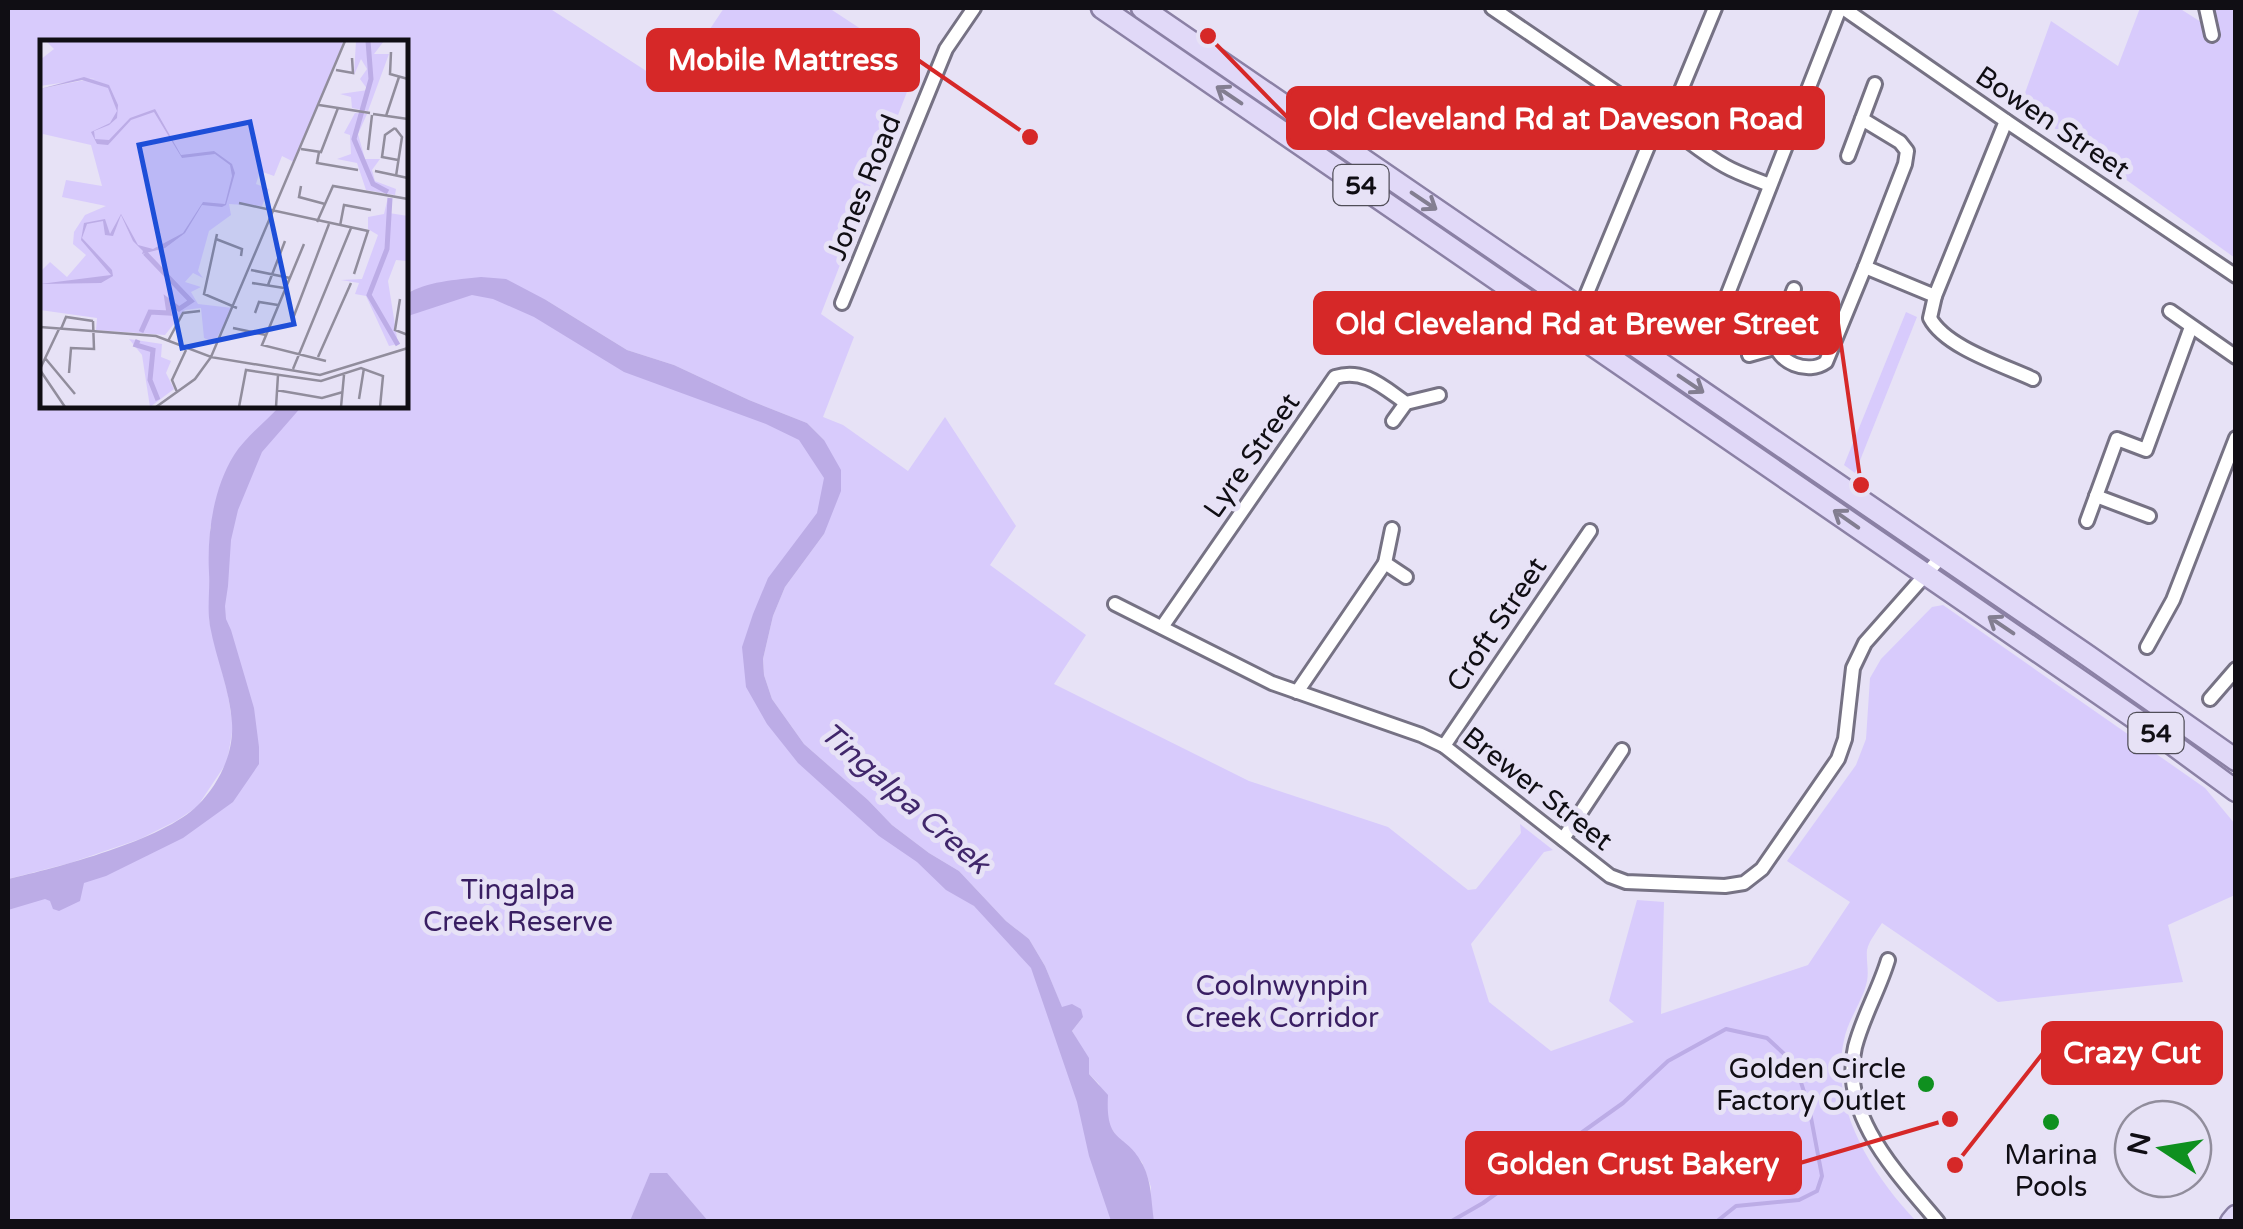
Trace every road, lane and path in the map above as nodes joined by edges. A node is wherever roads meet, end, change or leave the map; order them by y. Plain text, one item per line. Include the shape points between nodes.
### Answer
1 (962, 8) edge
2 (974, 8) edge
3 (1102, 8) edge
4 (1142, 8) edge
5 (1492, 8) edge
6 (1715, 8) edge
7 (1841, 8) edge
8 (2206, 8) edge
9 (954, 34) junction
10 (2212, 35) dead end
11 (1876, 84) dead end
12 (1862, 119) junction
13 (2006, 121) junction
14 (1664, 122) junction
15 (1848, 156) dead end
16 (1770, 185) junction
17 (1866, 266) junction
18 (2236, 276) edge
19 (1794, 289) dead end
20 (1935, 296) junction
21 (842, 304) dead end
22 (1582, 309) junction
23 (2170, 311) dead end
24 (2191, 327) junction
25 (1569, 328) junction
26 (1710, 342) dead end
27 (1774, 348) junction
28 (1749, 354) dead end
29 (2236, 357) edge
30 (2033, 380) dead end
31 (1439, 394) dead end
32 (1406, 403) junction
33 (1393, 421) dead end
34 (2236, 438) edge
35 (2096, 496) junction
36 (2149, 516) dead end
37 (2087, 521) dead end
38 (1392, 529) dead end
39 (1590, 531) dead end
40 (1942, 556) junction
41 (1384, 563) junction
42 (1926, 574) junction
43 (1406, 577) dead end
44 (1115, 604) dead end
45 (1162, 628) junction
46 (2147, 647) dead end
47 (2236, 669) edge
48 (1297, 692) junction
49 (2210, 699) dead end
50 (1444, 746) junction
51 (1622, 750) dead end
52 (2236, 760) edge
53 (2236, 791) edge
54 (1562, 839) junction
55 (1888, 960) dead end
56 (1938, 1222) edge

1 - 9 street, Jones Road
2 - 9 street, Jones Road
25 -> 3 main road, 54
4 -> 22 main road, 54
5 - 14 street
6 - 14 street
7 - 13 street, Bowen Street
7 - 16 street
8 - 10 street
9 - 21 street, Jones Road
11 - 12 street
12 - 15 street
12 - 17 street via 1906,152
13 - 18 street, Bowen Street
13 - 20 street
14 - 16 street via 1713,159
14 - 22 street
16 - 26 street
17 - 20 street
17 - 27 street via 1826,362 1805,369
19 - 27 street
20 - 30 street via 1930,318 1955,343
22 - 25 street
22 -> 40 main road, 54
23 - 24 street
24 - 29 street
24 - 35 street via 2146,450 2117,439
42 -> 25 main road, 54
27 - 28 street
31 - 32 street
32 - 33 street
32 - 45 street, Lyre Street via 1368,376 1336,377
34 - 46 street via 2173,600
35 - 36 street
35 - 37 street
38 - 41 street
39 - 50 street, Croft Street
40 - 42 street, Brewer Street
40 - 52 main road, 54
41 - 43 street
41 - 48 street
53 -> 42 main road, 54
42 - 54 street, Brewer Street via 1852,668 1838,759 1762,869 1744,883 1626,882
44 - 45 street, Brewer Street
45 - 48 street, Brewer Street
47 - 49 street
48 - 50 street, Brewer Street
50 - 54 street, Brewer Street
51 - 54 street
55 - 56 street via 1863,1020 1853,1078 1880,1148

